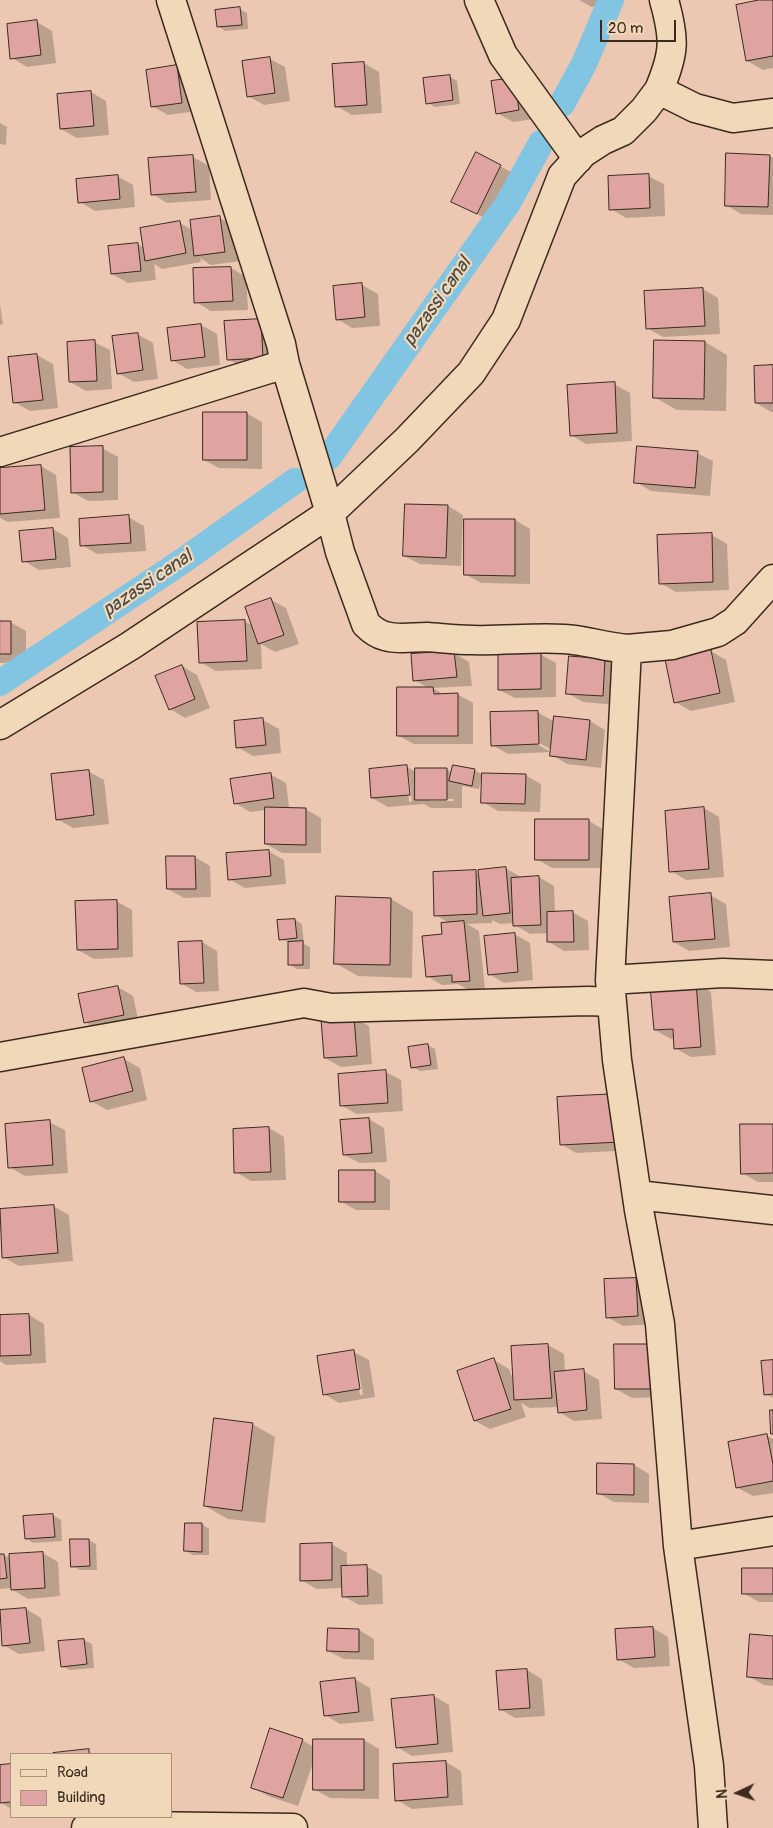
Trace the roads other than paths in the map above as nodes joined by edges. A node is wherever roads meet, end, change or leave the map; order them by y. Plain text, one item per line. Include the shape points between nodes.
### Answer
1 (171, 0) edge
2 (479, 0) edge
3 (664, 0) edge
4 (659, 90) junction
5 (773, 113) edge
6 (578, 159) junction
7 (285, 364) junction
8 (0, 452) edge
9 (330, 514) junction
10 (773, 579) edge
11 (627, 649) junction
12 (0, 725) edge
13 (773, 975) edge
14 (611, 991) junction
15 (0, 1057) edge
16 (637, 1195) junction
17 (773, 1210) edge
18 (773, 1531) edge
19 (678, 1546) junction
20 (86, 1828) edge
21 (293, 1828) edge
22 (713, 1828) edge

1 - 7 street
2 - 6 street via 503,55
3 - 4 street via 673,36 670,66
4 - 5 street via 694,108 733,118
4 - 6 street via 623,131 603,140
6 - 9 street via 562,176 506,320 471,373
7 - 8 street
7 - 9 street
9 - 11 street via 362,616 366,624 379,634 397,638 471,640 570,639
9 - 12 street via 130,646
10 - 11 street via 734,621 718,632 672,645
11 - 14 street
13 - 14 street via 723,973
14 - 15 street via 588,1001 331,1008 304,1002
14 - 16 street via 617,1060
16 - 17 street
16 - 19 street via 660,1324
18 - 19 street
19 - 22 street via 709,1766
20 - 21 street

